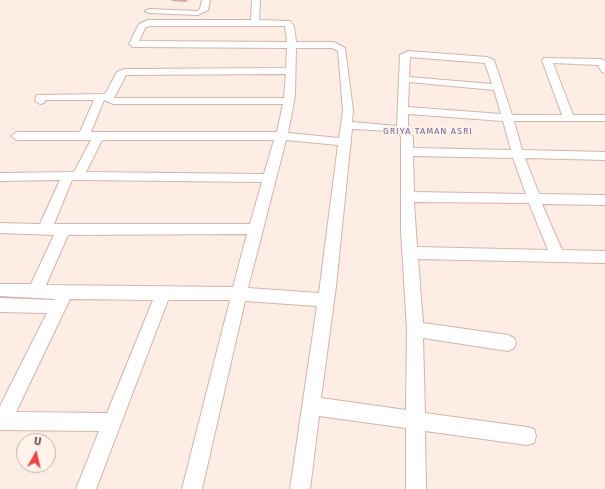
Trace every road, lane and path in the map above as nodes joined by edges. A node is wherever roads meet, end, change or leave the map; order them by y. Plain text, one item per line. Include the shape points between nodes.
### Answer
1 (206, 0) edge
2 (256, 0) edge
3 (213, 10) dead end
4 (149, 12) dead end
5 (209, 23) junction
6 (255, 23) junction
7 (292, 45) junction
8 (605, 70) edge
9 (291, 71) junction
10 (403, 79) junction
11 (498, 87) junction
12 (104, 98) junction
13 (289, 101) junction
14 (402, 110) junction
15 (507, 118) junction
16 (569, 118) junction
17 (605, 118) edge
18 (347, 125) junction
19 (402, 130) junction
20 (17, 136) dead end
21 (84, 136) junction
22 (98, 136) junction
23 (281, 136) junction
24 (345, 142) junction
25 (407, 152) junction
26 (518, 156) junction
27 (605, 156) edge
28 (73, 176) junction
29 (0, 177) edge
30 (269, 178) junction
31 (408, 197) junction
32 (534, 199) junction
33 (605, 200) edge
34 (0, 228) edge
35 (45, 229) junction
36 (255, 229) junction
37 (63, 230) junction
38 (410, 253) junction
39 (557, 256) junction
40 (605, 257) edge
41 (0, 290) edge
42 (36, 291) junction
43 (163, 293) junction
44 (240, 294) junction
45 (62, 300) junction
46 (326, 300) junction
47 (0, 305) edge
48 (415, 329) junction
49 (508, 342) dead end
50 (312, 406) junction
51 (414, 420) junction
52 (1, 421) edge
53 (112, 422) junction
54 (527, 436) dead end
55 (86, 489) edge
56 (192, 489) edge
57 (300, 489) edge
58 (416, 489) edge

1 - 4 street via 204,10 198,13
2 - 6 street
3 - 5 street
5 - 6 street
5 - 7 street via 145,23 133,44
6 - 7 street via 289,24
7 - 9 street
7 - 18 street via 334,44 342,50
8 - 16 street via 601,62 547,60
9 - 12 street via 124,72
9 - 13 street
10 - 11 street
10 - 11 street via 404,57 408,54 487,60 492,64
10 - 14 street
11 - 15 street
12 - 13 street
12 - 21 street
13 - 23 street
14 - 15 street
14 - 19 street
15 - 16 street
15 - 26 street
16 - 17 street
18 - 19 street
18 - 24 street
19 - 25 street via 407,138
20 - 21 street
21 - 22 street
22 - 23 street
22 - 28 street
23 - 24 street
23 - 30 street
24 - 46 street
25 - 26 street
25 - 31 street
26 - 27 street
26 - 32 street
28 - 29 street
28 - 30 street
28 - 35 street
30 - 36 street
31 - 32 street
31 - 38 street
32 - 33 street
32 - 39 street
34 - 35 street
35 - 37 street
36 - 37 street
36 - 44 street
37 - 42 street
38 - 39 street
38 - 48 street
39 - 40 street
41 - 42 street
42 - 45 street
43 - 44 street
43 - 45 street
43 - 53 street
44 - 46 street
44 - 56 street
45 - 47 street
45 - 52 street
46 - 50 street
48 - 49 street
48 - 51 street
50 - 51 street
50 - 57 street
51 - 54 street
51 - 58 street
52 - 53 street
53 - 55 street

